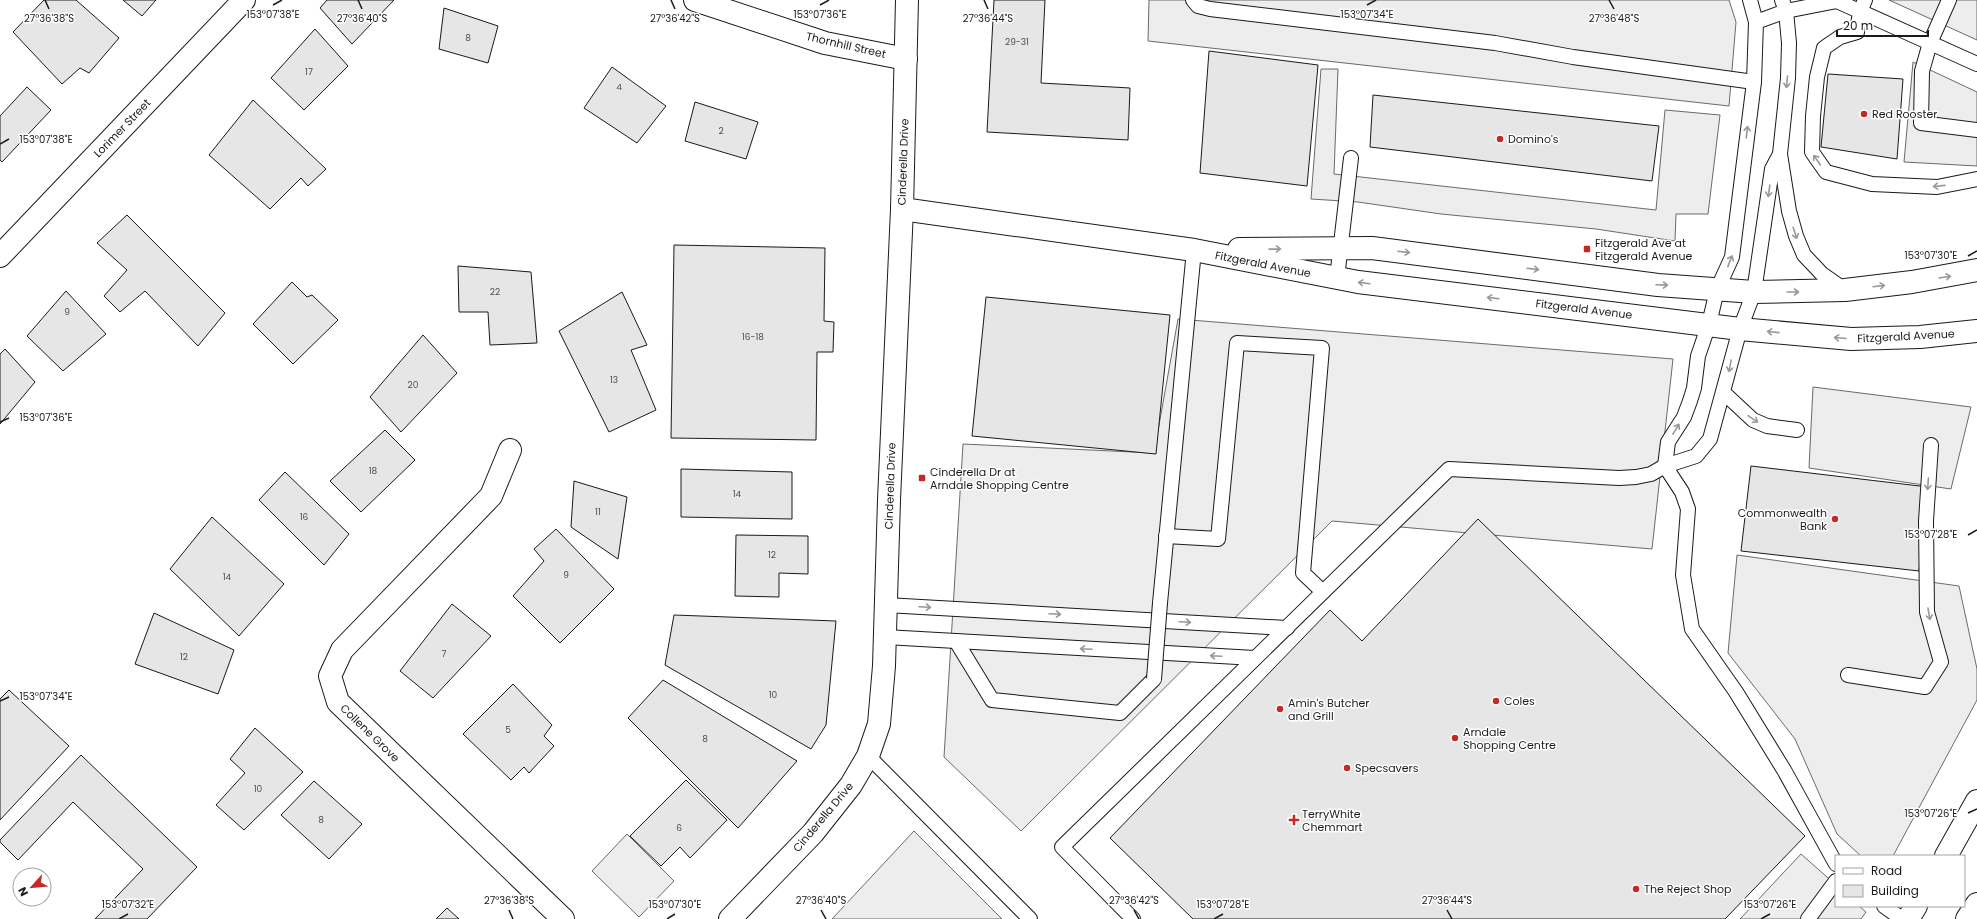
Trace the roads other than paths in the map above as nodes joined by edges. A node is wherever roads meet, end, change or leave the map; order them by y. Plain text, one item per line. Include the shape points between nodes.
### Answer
1 (244, 0) edge
2 (695, 0) edge
3 (907, 0) edge
4 (1193, 0) edge
5 (1750, 0) edge
6 (1949, 0) edge
7 (1784, 6) edge
8 (1863, 6) edge
9 (1756, 22) junction
10 (1930, 43) junction
11 (906, 58) junction
12 (1977, 64) edge
13 (1754, 82) junction
14 (1977, 130) edge
15 (1780, 154) junction
16 (1351, 158) dead end
17 (1977, 179) edge
18 (902, 209) junction
19 (1340, 248) junction
20 (1194, 250) junction
21 (0, 256) edge
22 (1977, 270) edge
23 (1337, 278) junction
24 (1718, 290) junction
25 (1845, 290) junction
26 (1754, 292) junction
27 (1709, 324) junction
28 (1740, 329) junction
29 (1977, 331) edge
30 (1724, 393) junction
31 (1797, 430) dead end
32 (1931, 445) dead end
33 (510, 450) dead end
34 (1665, 466) junction
35 (1166, 536) junction
36 (1323, 592) junction
37 (886, 605) junction
38 (1287, 628) junction
39 (885, 637) junction
40 (956, 641) junction
41 (1255, 658) junction
42 (1848, 675) dead end
43 (868, 756) junction
44 (1977, 801) edge
45 (1947, 855) edge
46 (1835, 862) edge
47 (1835, 882) edge
48 (1977, 904) edge
49 (1885, 907) edge
50 (1915, 907) edge
51 (563, 919) edge
52 (730, 919) edge
53 (1030, 919) edge
54 (1133, 919) edge
55 (1808, 919) edge
56 (1902, 919) edge
57 (1908, 919) edge
58 (1967, 919) edge

1 - 21 street, Lorimer Street
2 - 11 street, Thornhill Street via 825,42
3 - 11 street, Cinderella Drive
4 - 13 lane via 1198,6 1210,9 1495,43 1573,57
5 - 9 lane
6 - 10 lane
7 - 8 lane via 1837,1
7 - 9 lane
7 -> 15 lane via 1789,43
8 - 10 lane
17 -> 8 lane via 1937,187 1872,184 1826,172 1812,152 1817,77 1824,48 1840,37 1857,32
9 - 13 lane
10 - 12 lane
10 - 14 lane via 1922,71 1921,123
11 - 18 street, Cinderella Drive
24 -> 13 lane via 1732,257
15 -> 25 lane via 1789,211 1804,255 1822,274
15 -> 26 lane via 1772,169
16 - 19 lane
18 - 20 street, Fitzgerald Avenue
18 - 37 street, Cinderella Drive
20 -> 19 street, Fitzgerald Avenue
19 - 23 lane
19 -> 24 street, Fitzgerald Avenue via 1372,248 1658,285
20 - 23 street, Fitzgerald Avenue
20 - 35 lane
25 -> 22 street, Fitzgerald Avenue via 1912,282
27 -> 23 street, Fitzgerald Avenue
24 - 26 street, Fitzgerald Avenue
24 - 27 lane
26 -> 25 street, Fitzgerald Avenue
26 - 28 lane
27 - 28 street, Fitzgerald Avenue
34 -> 27 lane via 1668,442 1684,417 1690,401 1698,356
29 -> 28 street, Fitzgerald Avenue via 1920,337 1852,339
28 -> 30 lane
30 -> 31 lane via 1753,420 1767,426
30 - 34 lane via 1710,439 1704,448 1696,456
32 -> 42 lane via 1926,521 1927,612 1941,662 1925,687
33 - 51 street, Collene Grove via 491,496 342,650 330,676 338,702
34 - 36 lane via 1651,474 1619,478 1449,469
34 - 46 lane via 1682,492 1688,509 1682,575 1692,630 1736,692 1784,770
35 - 36 lane via 1218,539 1237,343 1322,348 1303,573
35 - 40 lane, bridge via 1154,679 1120,713 992,700
36 - 38 lane
37 -> 38 lane
37 - 39 street, Cinderella Drive
38 - 41 lane
39 - 40 lane
39 - 43 street, Cinderella Drive via 879,724
41 -> 40 lane
41 - 54 lane via 1062,847
43 - 52 street, Cinderella Drive via 851,786 813,833
43 - 53 lane
44 - 45 street
47 - 55 lane
48 - 58 street
49 - 56 lane
50 - 57 street

